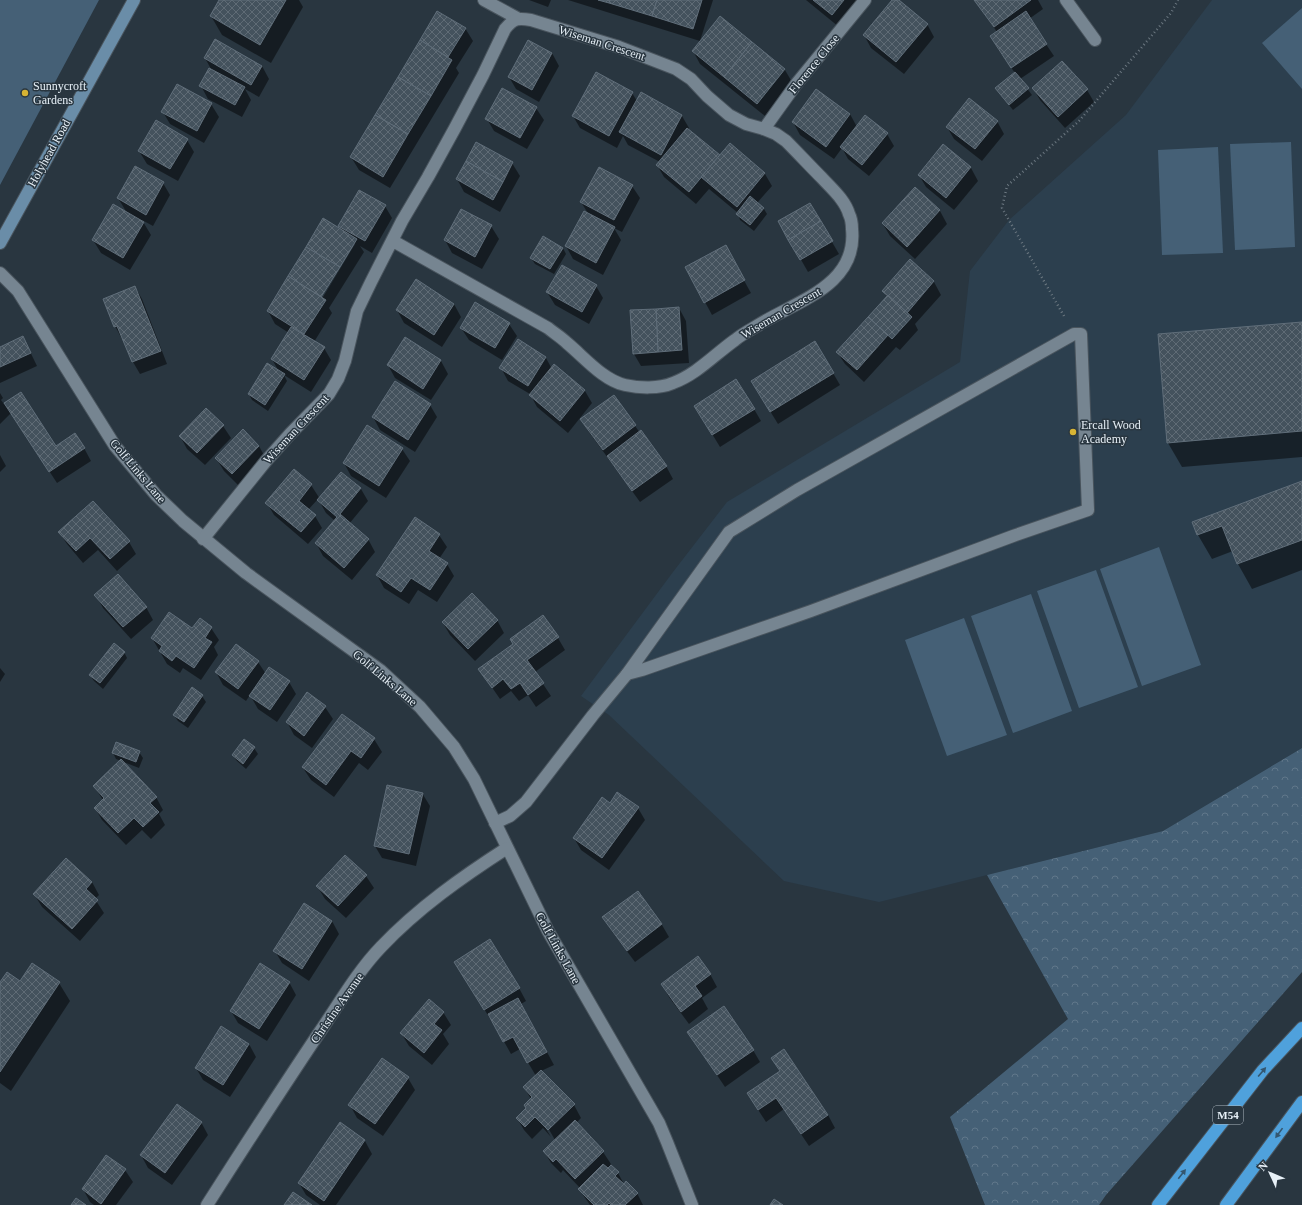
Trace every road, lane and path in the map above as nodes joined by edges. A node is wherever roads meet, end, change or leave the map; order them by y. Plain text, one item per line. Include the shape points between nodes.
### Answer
1 (134, 0) edge
2 (484, 0) edge
3 (865, 0) edge
4 (1066, 0) edge
5 (1178, 0) edge
6 (517, 18) junction
7 (1095, 40) dead end
8 (764, 129) junction
9 (393, 241) junction
10 (0, 243) edge
11 (0, 273) edge
12 (1074, 334) junction
13 (203, 539) junction
14 (627, 674) junction
15 (495, 823) junction
16 (507, 848) junction
17 (1302, 1028) edge
18 (1302, 1102) edge
19 (207, 1205) edge
20 (692, 1205) edge
21 (1158, 1205) edge
22 (1226, 1205) edge

1 - 10 main road, Holyhead Road
2 - 6 street
3 - 8 street, Florence Close via 797,83
4 - 7 street
5 - 12 path via 1171,12 1079,121 1007,186 1002,208
6 - 8 street, Wiseman Crescent via 619,47 676,69 691,79 729,115 746,124
6 - 9 street, Wiseman Crescent via 505,29
8 - 9 street, Wiseman Crescent via 786,141 840,197 849,213 852,230 851,250 844,267 816,295 757,326 693,373 672,384 654,387 625,385 613,381 548,328
9 - 13 street, Wiseman Crescent via 357,311 345,361 329,394 266,461
11 - 13 street, Golf Links Lane via 18,291 123,458 156,496
12 - 14 street via 903,429 729,532
12 - 14 street via 1081,334 1088,510
13 - 15 street, Golf Links Lane via 380,670 406,693 454,747 474,779
14 - 15 street via 526,802 510,816
15 - 16 street, Golf Links Lane
16 - 19 street, Christine Avenue via 435,897 380,948 350,988
16 - 20 street, Golf Links Lane via 548,931 659,1123
21 -> 17 highway, M54 via 1263,1070
18 -> 22 highway

